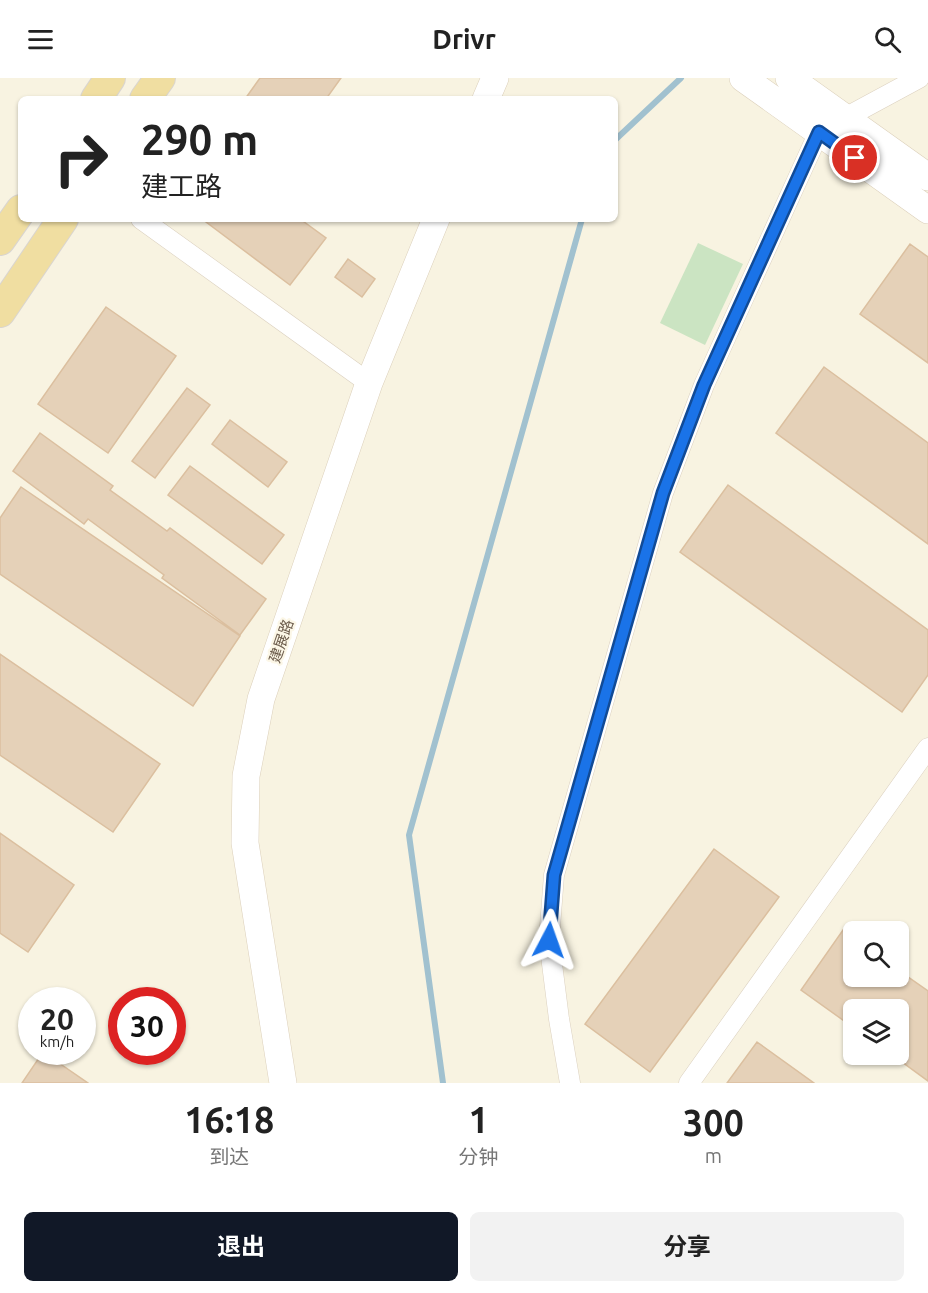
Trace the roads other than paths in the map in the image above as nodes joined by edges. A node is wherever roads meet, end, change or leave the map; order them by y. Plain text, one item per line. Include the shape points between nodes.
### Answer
1 (110, 78) edge
2 (160, 78) edge
3 (495, 78) edge
4 (743, 78) edge
5 (919, 78) edge
6 (793, 81) edge
7 (98, 96) edge
8 (147, 96) edge
9 (487, 96) edge
10 (845, 118) junction
11 (819, 132) junction
12 (928, 177) edge
13 (928, 210) edge
14 (18, 214) edge
15 (61, 222) edge
16 (145, 222) edge
17 (435, 222) edge
18 (0, 240) edge
19 (0, 312) edge
20 (369, 383) junction
21 (928, 748) edge
22 (283, 1083) edge
23 (570, 1083) edge
24 (689, 1083) edge

1 - 7 main road
2 - 8 main road
3 - 9 street
4 - 11 street
5 - 10 street
6 - 10 street
10 - 11 street
10 - 12 street
11 - 13 street
11 - 23 street via 704,385 663,493 554,875 549,940
14 - 18 main road
15 - 19 main road
16 - 20 street
17 - 20 street, 建展路
20 - 22 street, 建展路 via 261,699 246,776 245,843
21 - 24 street

